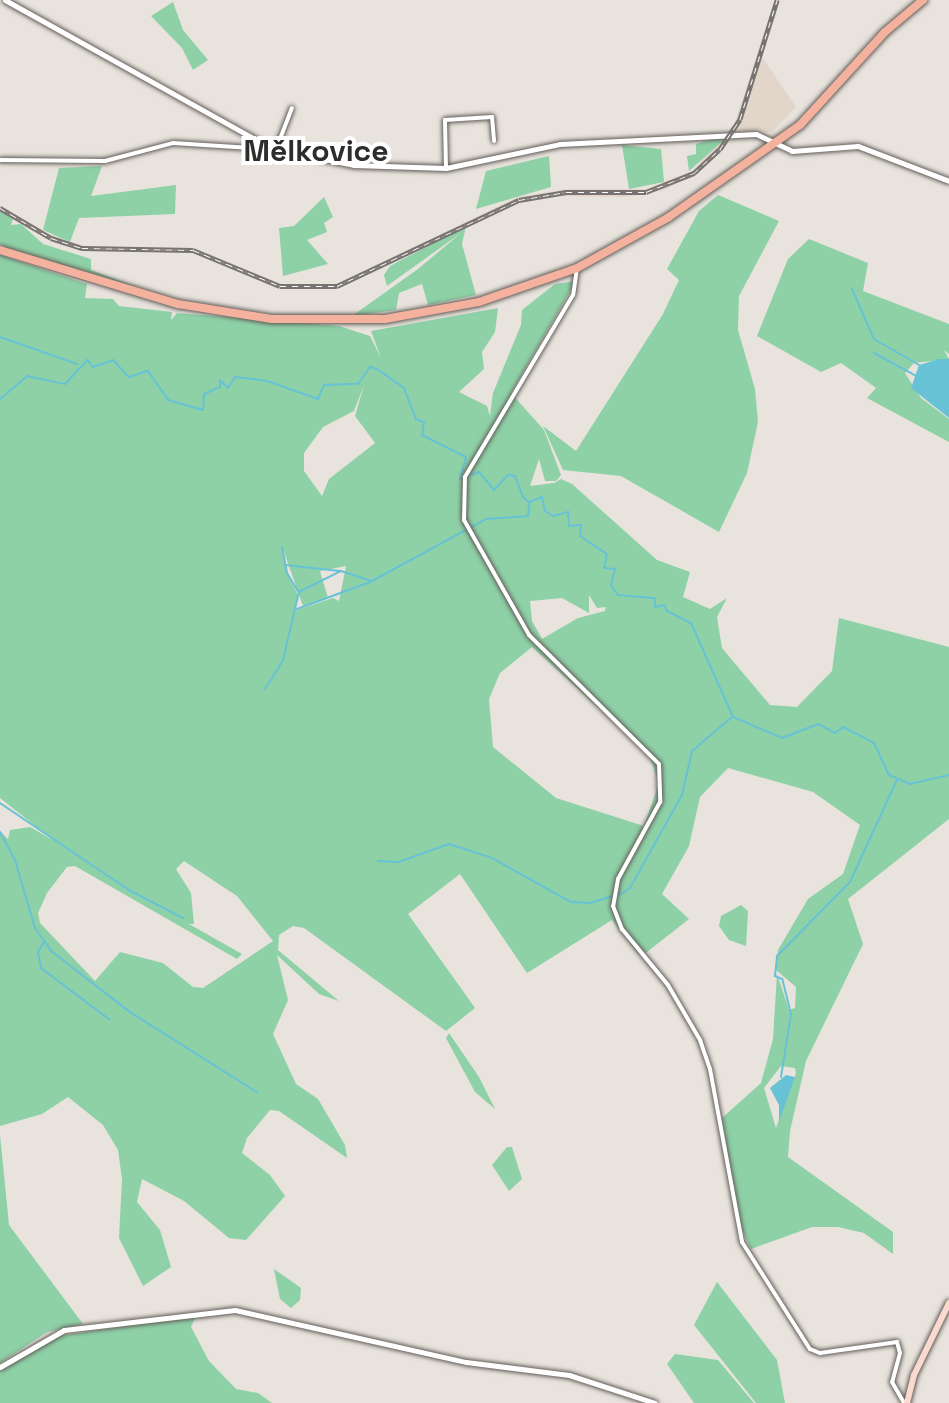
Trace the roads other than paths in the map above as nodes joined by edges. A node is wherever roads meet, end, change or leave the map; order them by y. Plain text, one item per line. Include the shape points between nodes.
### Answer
1 (5, 0) edge
2 (923, 0) edge
3 (292, 108) dead end
4 (494, 141) dead end
5 (776, 144) junction
6 (271, 148) junction
7 (0, 160) edge
8 (446, 168) junction
9 (949, 181) edge
10 (0, 250) edge
11 (577, 268) junction
12 (949, 1303) edge
13 (0, 1367) edge
14 (655, 1403) edge
15 (906, 1403) edge

1 - 6 street via 64,28 183,102
2 - 5 main road
3 - 6 street
4 - 8 street via 492,117 445,120
5 - 8 street via 756,134 595,141
5 - 9 street via 792,151 858,146
5 - 11 main road via 651,229
6 - 7 street via 173,143 105,161
6 - 8 street via 354,165
10 - 11 main road via 178,304 301,321 431,313
11 - 15 street via 573,295 465,477 464,520 529,635 659,764 660,802 618,879 613,906 622,929 668,985 700,1040 742,1242 810,1349 820,1353 897,1342 900,1353 892,1382
12 - 15 main road
13 - 14 street via 64,1330 235,1310 482,1365 569,1375

